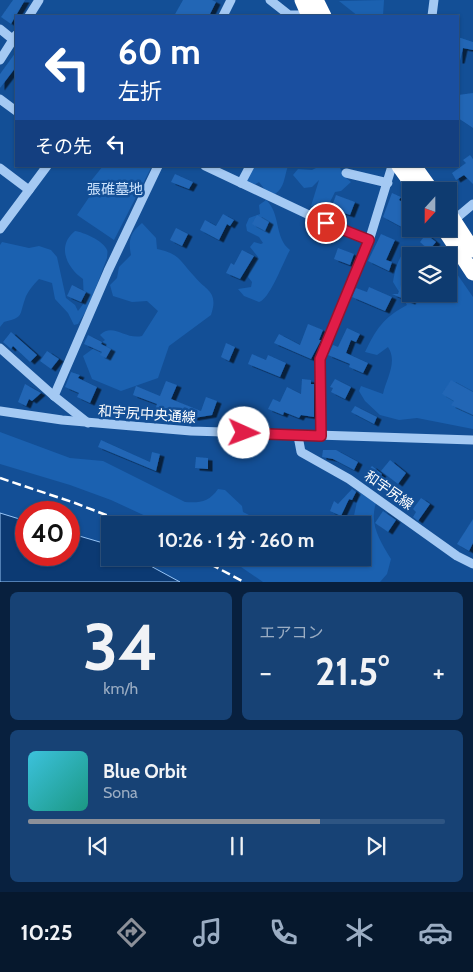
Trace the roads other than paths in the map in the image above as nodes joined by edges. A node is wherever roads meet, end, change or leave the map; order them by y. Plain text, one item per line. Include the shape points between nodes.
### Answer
1 (39, 0) edge
2 (231, 0) edge
3 (270, 0) edge
4 (302, 0) edge
5 (316, 0) edge
6 (434, 0) edge
7 (30, 15) edge
8 (224, 15) edge
9 (289, 15) edge
10 (308, 15) edge
11 (324, 15) edge
12 (432, 15) edge
13 (0, 29) edge
14 (15, 39) edge
15 (0, 60) edge
16 (0, 99) edge
17 (15, 110) edge
18 (46, 167) edge
19 (158, 167) edge
20 (207, 167) edge
21 (249, 167) edge
22 (392, 167) edge
23 (400, 167) edge
24 (415, 167) edge
25 (0, 168) edge
26 (346, 173) dead end
27 (411, 182) edge
28 (426, 182) edge
29 (241, 183) junction
30 (388, 183) junction
31 (30, 190) junction
32 (473, 204) edge
33 (458, 215) edge
34 (0, 229) edge
35 (458, 232) edge
36 (457, 238) edge
37 (369, 240) junction
38 (473, 250) edge
39 (473, 274) edge
40 (0, 348) edge
41 (54, 396) junction
42 (0, 411) edge
43 (88, 423) junction
44 (298, 436) junction
45 (321, 436) junction
46 (473, 440) edge
47 (473, 564) edge

1 - 7 street
2 - 8 street
3 - 9 street
4 - 10 highway
5 - 11 highway
6 - 12 street
13 - 14 street
14 - 15 street
16 - 17 street
18 - 31 street
19 - 41 street
20 - 29 street
21 - 29 street
22 - 30 street
23 - 27 highway
24 - 28 highway
25 - 31 street
26 - 30 street
29 - 37 street
30 - 37 street
31 - 34 street
32 - 33 street
35 - 38 highway
36 - 39 highway
37 - 45 street via 320,359
40 - 41 street
41 - 43 street
42 - 43 street, 和宇尻中央通線 via 18,416
43 - 44 street, 和宇尻中央通線
44 - 45 street, 和宇尻中央通線
44 - 47 street, 和宇尻線 via 300,452 348,479
45 - 46 street, 和宇尻中央通線

